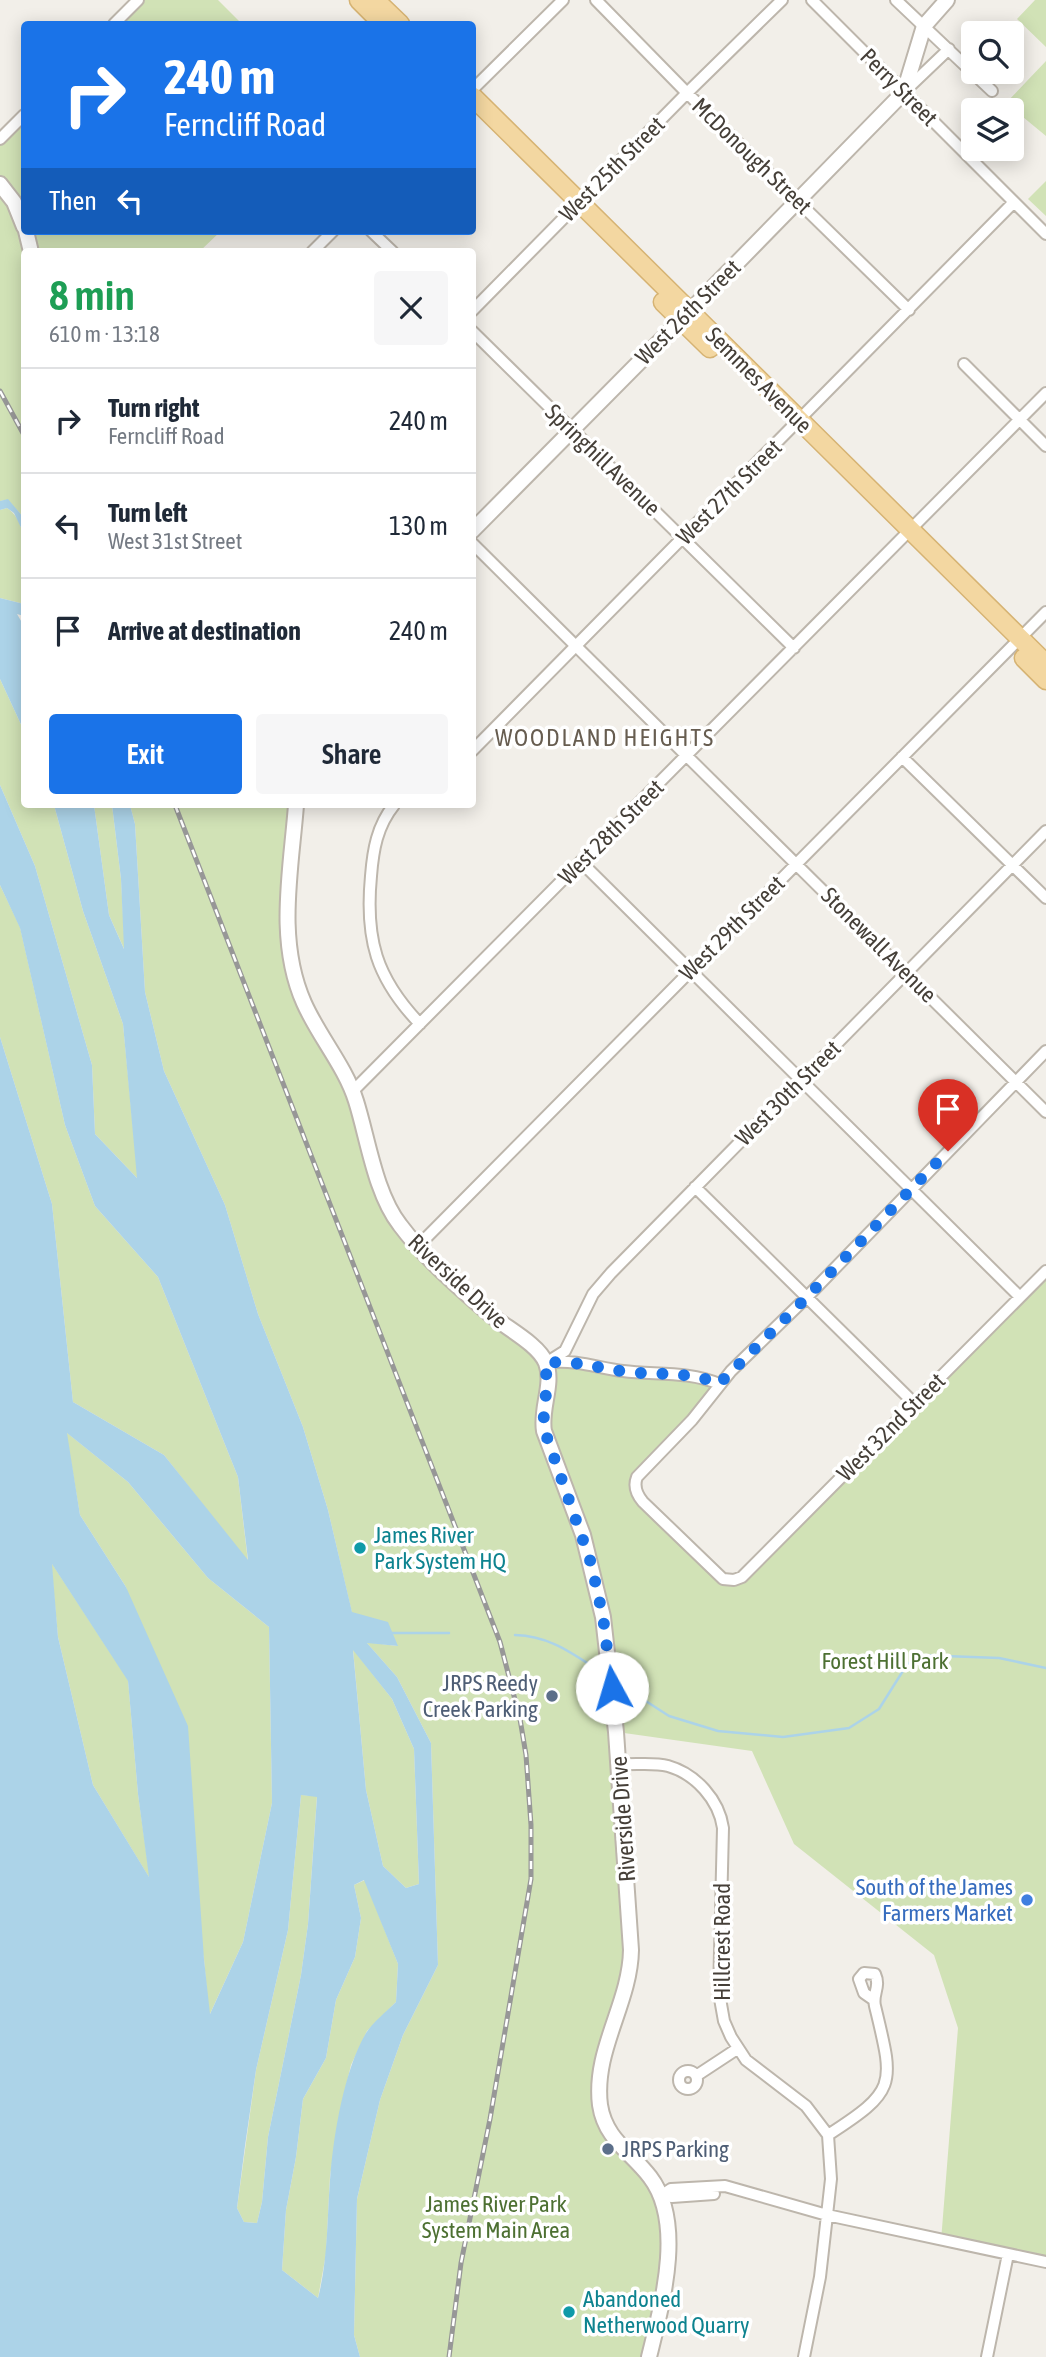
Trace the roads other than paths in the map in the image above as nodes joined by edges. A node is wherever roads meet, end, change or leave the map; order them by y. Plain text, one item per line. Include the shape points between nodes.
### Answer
1 (359, 0) edge
2 (376, 0) edge
3 (563, 0) edge
4 (596, 0) edge
5 (782, 0) edge
6 (812, 0) edge
7 (896, 0) edge
8 (947, 0) edge
9 (133, 2) edge
10 (117, 21) edge
11 (380, 21) edge
12 (397, 21) edge
13 (924, 26) junction
14 (949, 49) junction
15 (476, 86) edge
16 (992, 91) dead end
17 (904, 92) junction
18 (687, 93) junction
19 (476, 100) edge
20 (476, 117) edge
21 (21, 118) edge
22 (0, 139) edge
23 (0, 184) edge
24 (798, 200) junction
25 (1014, 202) junction
26 (575, 206) junction
27 (21, 219) edge
28 (1046, 234) edge
29 (329, 235) edge
30 (375, 235) edge
31 (316, 248) edge
32 (389, 248) edge
33 (476, 306) edge
34 (909, 310) junction
35 (686, 316) junction
36 (476, 335) edge
37 (964, 364) dead end
38 (1046, 393) edge
39 (1020, 420) junction
40 (796, 425) junction
41 (573, 430) junction
42 (1046, 446) edge
43 (476, 527) edge
44 (906, 533) junction
45 (683, 538) junction
46 (476, 547) edge
47 (1046, 612) edge
48 (1015, 642) junction
49 (576, 645) junction
50 (794, 648) junction
51 (1046, 664) edge
52 (1046, 680) edge
53 (476, 747) edge
54 (687, 755) junction
55 (902, 757) junction
56 (296, 808) edge
57 (392, 808) edge
58 (1046, 831) edge
59 (582, 862) junction
60 (796, 863) junction
61 (1013, 865) junction
62 (1046, 898) edge
63 (690, 971) junction
64 (906, 972) junction
65 (420, 1024) junction
66 (1046, 1051) edge
67 (801, 1080) junction
68 (1017, 1081) junction
69 (353, 1091) junction
70 (1046, 1112) edge
71 (695, 1186) junction
72 (911, 1188) junction
73 (418, 1246) junction
74 (1046, 1271) edge
75 (1020, 1297) junction
76 (806, 1298) junction
77 (545, 1363) junction
78 (719, 1384) junction
79 (915, 1404) junction
80 (619, 1764) junction
81 (874, 2000) dead end
82 (737, 2049) junction
83 (696, 2076) dead end
84 (828, 2135) junction
85 (662, 2195) junction
86 (827, 2215) junction
87 (1008, 2254) junction
88 (1046, 2262) edge
89 (649, 2357) edge
90 (804, 2357) edge
91 (987, 2357) edge

1 - 11 main road
2 - 12 main road
3 - 15 street
4 - 18 street, McDonough Street
5 - 18 street, West 25th Street
6 - 17 street, Perry Street
7 - 13 street
8 - 13 street
9 - 10 street
13 - 14 street
13 - 17 street, West 26th Street
14 - 16 street
14 - 17 street, West 26th Street
17 - 24 street, West 26th Street
17 - 25 street, Perry Street
18 - 24 street, McDonough Street
18 - 26 street, West 25th Street
19 - 26 main road, Semmes Avenue
20 - 26 main road, Semmes Avenue
21 - 22 street
23 - 27 street
24 - 34 street, McDonough Street
24 - 35 street, West 26th Street
25 - 28 street, Perry Street
25 - 34 street, West 27th Street
26 - 33 street, West 25th Street
26 - 35 main road, Semmes Avenue
29 - 31 street
30 - 32 street
34 - 40 street, West 27th Street
35 - 40 main road, Semmes Avenue
35 - 41 street, West 26th Street
36 - 41 street, Springhill Avenue
37 - 39 street
38 - 39 street, West 28th Street
39 - 42 street
39 - 44 street, West 28th Street
40 - 44 main road, Semmes Avenue
40 - 45 street, West 27th Street
41 - 43 street, West 26th Street
41 - 45 street, Springhill Avenue
44 - 48 main road, Semmes Avenue
44 - 50 street, West 28th Street
45 - 49 street, West 27th Street
45 - 50 street, Springhill Avenue
46 - 49 street, Stonewall Avenue
47 - 48 street, West 29th Street
48 - 51 main road, Semmes Avenue
48 - 52 main road, Semmes Avenue
48 - 55 street, West 29th Street
49 - 53 street, West 27th Street
49 - 54 street, Stonewall Avenue
50 - 54 street, West 28th Street
54 - 59 street, West 28th Street
54 - 60 street, Stonewall Avenue
55 - 60 street, West 29th Street
55 - 61 street
56 - 69 street, Riverside Drive via 287,921 289,962 308,1013
57 - 65 street via 374,847 370,929 383,976
58 - 61 street, West 30th Street
59 - 63 street
59 - 65 street, West 28th Street
60 - 63 street, West 29th Street
60 - 64 street, Stonewall Avenue
61 - 62 street
61 - 64 street, West 30th Street
63 - 67 street
63 - 73 street, West 29th Street
64 - 67 street, West 30th Street
64 - 68 street, Stonewall Avenue
65 - 69 street, West 28th Street
66 - 68 street
67 - 71 street, West 30th Street
67 - 72 street
68 - 70 street, Stonewall Avenue
68 - 72 street
69 - 73 street, Riverside Drive via 386,1199 394,1217
71 - 76 street
71 - 77 street, West 30th Street via 600,1285 565,1351
72 - 75 street
72 - 76 street
73 - 77 street, Riverside Drive
74 - 75 street, West 32nd Street
75 - 79 street, West 32nd Street
76 - 78 street
76 - 79 street
77 - 78 street via 694,1376
77 - 80 street, Riverside Drive via 543,1426 583,1535 597,1590 608,1645
78 - 79 street, West 32nd Street via 692,1420 639,1474 635,1485 653,1512 723,1579 734,1580 746,1573
80 - 82 street, Hillcrest Road via 677,1770 716,1804 723,1828 719,1993 724,2021
80 - 85 street, Riverside Drive via 631,1970 604,2054 600,2102 610,2135
81 - 84 street via 888,2060 887,2079 874,2103
82 - 83 street
82 - 84 street, Hillcrest Road via 806,2106
84 - 86 street via 831,2179
85 - 86 street via 737,2190
85 - 89 street, Riverside Drive via 670,2240
86 - 87 street
86 - 90 street
87 - 88 street
87 - 91 street

